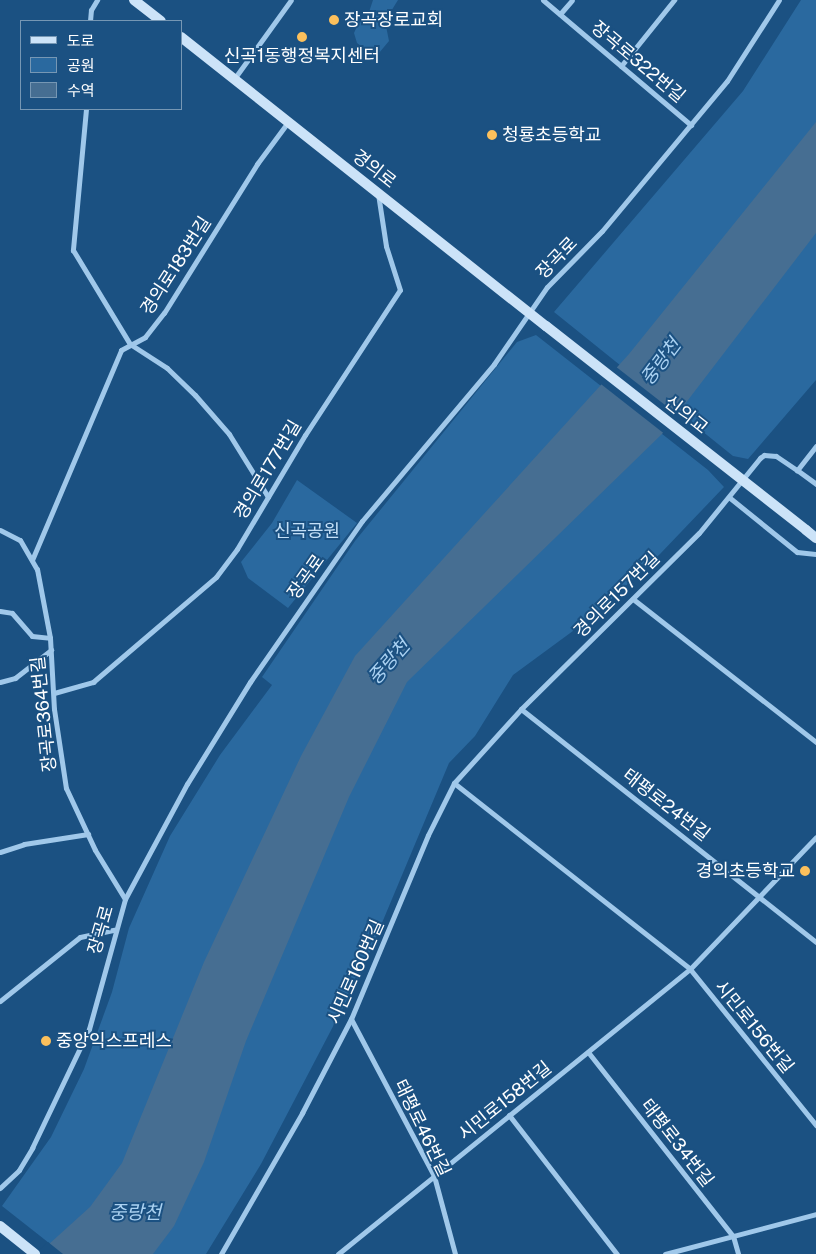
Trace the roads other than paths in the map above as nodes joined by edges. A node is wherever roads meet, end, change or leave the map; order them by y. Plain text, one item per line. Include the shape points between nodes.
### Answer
1 (97, 0) edge
2 (134, 0) edge
3 (291, 0) edge
4 (543, 0) edge
5 (572, 0) edge
6 (674, 0) edge
7 (779, 0) edge
8 (560, 14) junction
9 (90, 20) edge
10 (160, 20) edge
11 (182, 38) edge
12 (621, 66) junction
13 (234, 79) junction
14 (86, 110) edge
15 (288, 122) junction
16 (691, 125) junction
17 (378, 193) junction
18 (528, 312) junction
19 (546, 326) joint
20 (130, 344) junction
21 (816, 446) edge
22 (798, 470) junction
23 (816, 484) edge
24 (268, 497) junction
25 (730, 498) junction
26 (0, 530) edge
27 (816, 538) edge
28 (816, 554) edge
29 (32, 560) junction
30 (633, 599) junction
31 (0, 611) edge
32 (50, 638) junction
33 (52, 650) junction
34 (0, 682) edge
35 (54, 693) junction
36 (521, 709) junction
37 (816, 742) edge
38 (454, 783) junction
39 (88, 834) junction
40 (816, 838) edge
41 (0, 852) edge
42 (760, 897) junction
43 (124, 899) junction
44 (114, 930) junction
45 (816, 942) edge
46 (690, 969) junction
47 (0, 1001) edge
48 (351, 1019) junction
49 (588, 1052) junction
50 (509, 1115) junction
51 (816, 1125) edge
52 (434, 1176) junction
53 (0, 1188) edge
54 (816, 1214) edge
55 (0, 1226) edge
56 (733, 1236) junction
57 (35, 1254) edge
58 (221, 1254) edge
59 (338, 1254) edge
60 (455, 1254) edge
61 (617, 1254) edge
62 (664, 1254) edge
63 (738, 1254) edge

1 - 9 street
2 - 10 street
3 - 13 street
4 - 8 street, 장곡로322번길
5 - 8 street
6 - 12 street
7 - 16 street, 장곡로 via 727,81
8 - 12 street, 장곡로322번길
11 - 13 street, 경의로
12 - 16 street, 장곡로322번길
13 - 15 street, 경의로
14 - 20 street via 73,250
15 - 17 street, 경의로
15 - 20 street, 경의로183번길 via 257,164 164,313 144,337
16 - 18 street, 장곡로 via 602,231 547,287
17 - 18 street, 경의로
17 - 24 street, 경의로177번길 via 386,246 400,290
18 - 19 street, 경의로
18 - 43 street, 장곡로 via 489,370 362,521 250,682 187,784
19 - 27 street, 신의교, bridge
20 - 24 street via 167,368 195,395 229,434
20 - 29 street, 경의로183번길 via 121,350
21 - 22 street
22 - 23 street
22 - 25 street, 경의로157번길 via 776,456 764,455
24 - 35 street, 경의로177번길 via 216,577 93,682
25 - 28 street via 797,552
25 - 30 street, 경의로157번길
26 - 29 street, 장곡로364번길 via 20,540
29 - 32 street, 장곡로364번길 via 44,599
30 - 36 street, 경의로157번길
30 - 37 street
31 - 32 street via 12,613 32,636
32 - 33 street, 장곡로364번길
33 - 34 street via 15,678
33 - 35 street, 장곡로364번길
35 - 39 street, 장곡로364번길 via 66,788
36 - 38 street, 시민로160번길
36 - 42 street, 태평로24번길
38 - 46 street
38 - 48 street, 시민로160번길 via 428,835
39 - 41 street via 24,844
39 - 43 street, 장곡로364번길
40 - 42 street, 시민로158번길
42 - 45 street, 태평로24번길
42 - 46 street, 시민로158번길
43 - 44 street, 장곡로
44 - 47 street via 80,938
44 - 53 street, 장곡로 via 89,1029 32,1148 18,1170
46 - 49 street, 시민로158번길
46 - 51 street, 시민로156번길
48 - 52 street, 태평로46번길
48 - 58 street, 시민로160번길 via 302,1113
49 - 50 street, 시민로158번길
49 - 56 street, 태평로34번길
50 - 52 street, 시민로158번길
50 - 61 street
52 - 59 street, 시민로158번길
52 - 60 street, 태평로46번길
54 - 56 street
55 - 57 street
56 - 62 street
56 - 63 street, 태평로34번길

